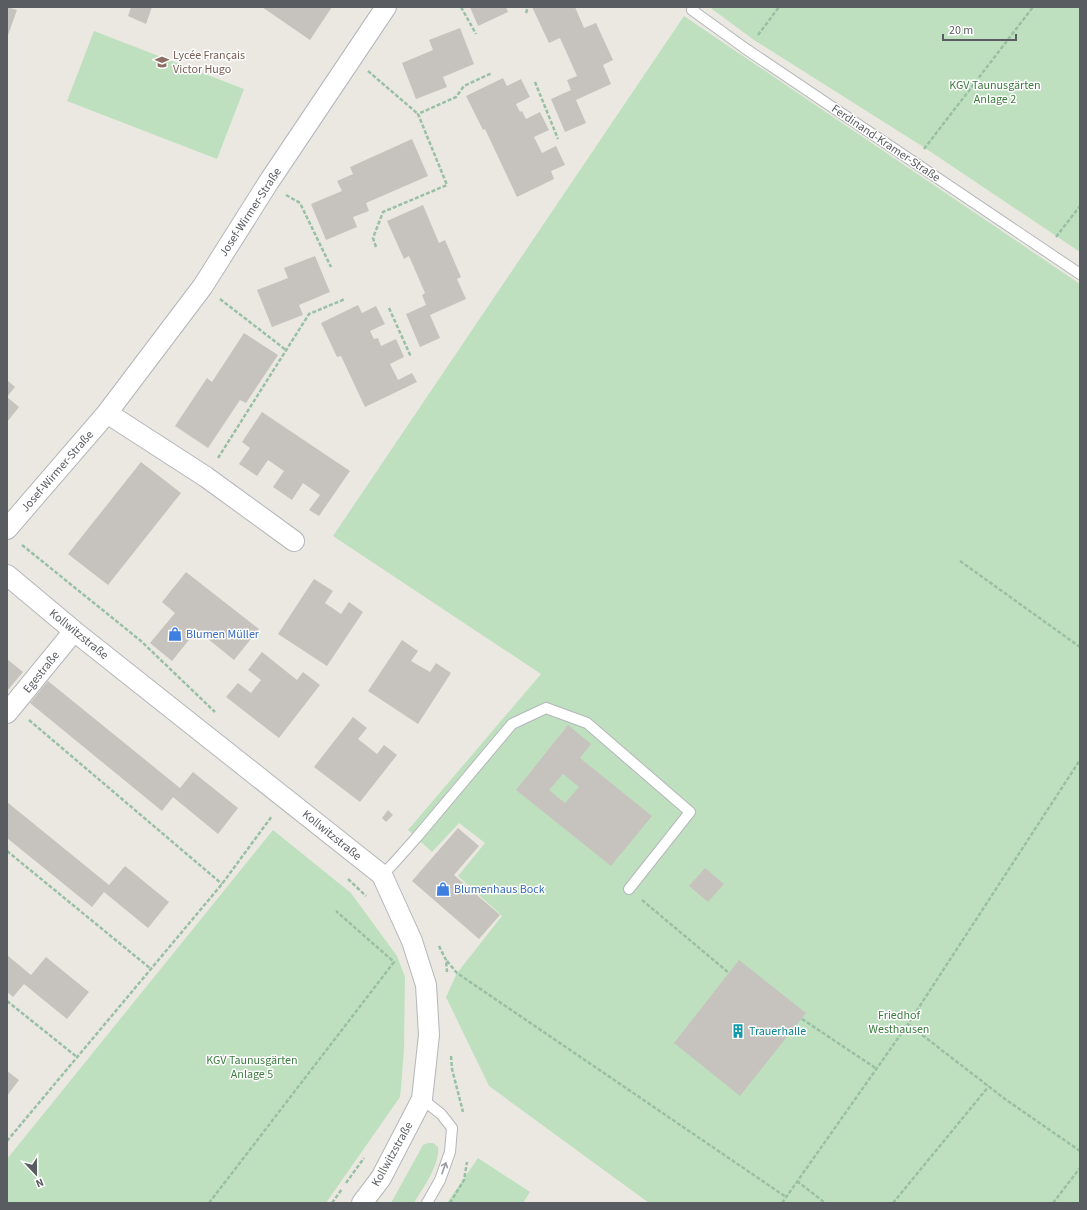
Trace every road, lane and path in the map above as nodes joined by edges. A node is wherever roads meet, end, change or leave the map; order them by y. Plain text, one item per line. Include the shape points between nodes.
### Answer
1 (386, 7) edge
2 (461, 7) edge
3 (528, 7) edge
4 (779, 7) edge
5 (1033, 7) edge
6 (693, 9) edge
7 (526, 13) dead end
8 (476, 34) dead end
9 (746, 49) junction
10 (352, 57) junction
11 (492, 73) dead end
12 (535, 82) dead end
13 (418, 114) junction
14 (558, 138) dead end
15 (914, 162) junction
16 (268, 183) junction
17 (1080, 206) edge
18 (376, 247) dead end
19 (1047, 252) junction
20 (331, 267) dead end
21 (1080, 274) edge
22 (203, 286) junction
23 (345, 299) dead end
24 (389, 308) dead end
25 (286, 350) junction
26 (411, 357) dead end
27 (107, 413) junction
28 (206, 478) junction
29 (7, 529) edge
30 (294, 541) dead end
31 (960, 561) dead end
32 (7, 575) edge
33 (74, 631) junction
34 (1080, 647) edge
35 (10, 710) edge
36 (1080, 760) edge
37 (285, 798) junction
38 (7, 851) edge
39 (382, 875) junction
40 (346, 878) dead end
41 (222, 884) junction
42 (629, 889) joint
43 (368, 898) dead end
44 (336, 911) dead end
45 (446, 960) dead end
46 (151, 969) junction
47 (729, 973) dead end
48 (7, 1001) edge
49 (802, 1018) dead end
50 (908, 1024) junction
51 (77, 1057) junction
52 (877, 1069) junction
53 (989, 1086) junction
54 (422, 1099) junction
55 (7, 1141) edge
56 (1080, 1151) edge
57 (364, 1158) dead end
58 (1080, 1168) edge
59 (797, 1181) junction
60 (786, 1197) junction
61 (209, 1203) edge
62 (332, 1203) edge
63 (362, 1203) edge
64 (427, 1203) edge
65 (782, 1203) edge
66 (825, 1203) edge
67 (893, 1203) edge
68 (1053, 1203) edge

1 - 10 street, Josef-Wirmer-Straße
2 - 8 path
3 - 7 path
4 - 9 path
5 - 15 path
6 - 9 lane, Ferdinand-Kramer-Straße
9 - 15 lane, Ferdinand-Kramer-Straße
10 - 13 path
10 - 16 street, Josef-Wirmer-Straße
11 - 13 path via 464,86 456,96
12 - 14 path
13 - 18 path via 447,185 383,212 373,238
15 - 19 lane, Ferdinand-Kramer-Straße
16 - 20 path via 300,203
16 - 22 street, Josef-Wirmer-Straße
17 - 19 path
19 - 21 lane, Ferdinand-Kramer-Straße
22 - 25 path
22 - 27 street, Josef-Wirmer-Straße
23 - 25 path via 309,314
24 - 26 path
25 - 28 path
27 - 28 street
27 - 29 street, Josef-Wirmer-Straße
28 - 30 street
31 - 34 path
32 - 33 street, Kollwitzstraße
33 - 35 street, Egestraße
33 - 37 street, Kollwitzstraße
35 - 41 path
36 - 50 path
37 - 39 street, Kollwitzstraße
37 - 41 path
38 - 46 path
39 - 42 lane via 512,724 546,708 587,723 690,812
39 - 54 street, Kollwitzstraße via 412,941 426,985 429,1035
40 - 43 path
41 - 46 path
42 - 47 path
44 - 61 path via 394,962
45 - 60 path via 457,973
46 - 51 path
48 - 51 path
49 - 52 path
50 - 52 path
50 - 53 path
51 - 55 path
52 - 59 path
53 - 56 path
53 - 67 path
54 - 63 street, Kollwitzstraße via 381,1178
64 -> 54 lane via 440,1180 450,1152 452,1128 441,1114
57 - 62 path
58 - 68 path
59 - 60 path
59 - 66 path
60 - 65 path

